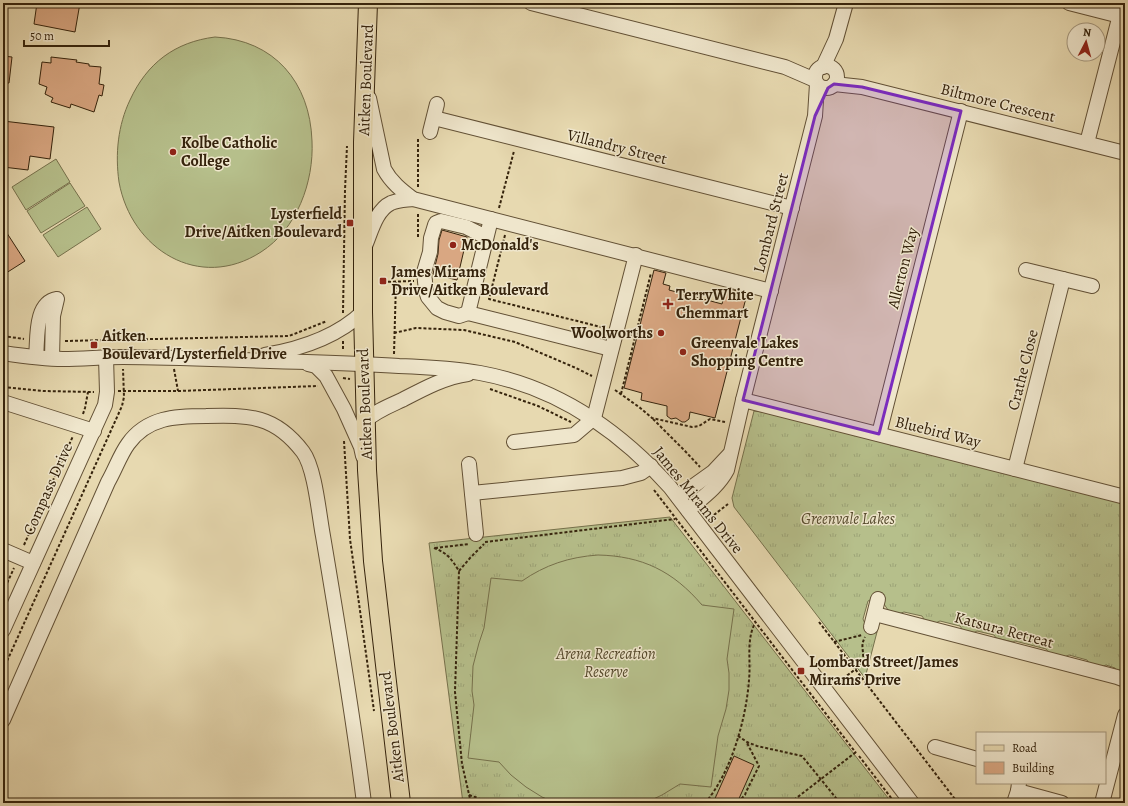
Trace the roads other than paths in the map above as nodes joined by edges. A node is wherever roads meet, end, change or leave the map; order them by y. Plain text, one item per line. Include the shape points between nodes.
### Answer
1 (368, 3) edge
2 (531, 3) edge
3 (846, 3) edge
4 (1069, 3) edge
5 (1122, 9) edge
6 (826, 77) junction
7 (366, 80) junction
8 (437, 104) dead end
9 (961, 111) junction
10 (434, 118) junction
11 (430, 132) dead end
12 (1087, 143) junction
13 (1125, 152) edge
14 (413, 199) junction
15 (792, 208) junction
16 (495, 214) junction
17 (486, 237) junction
18 (364, 250) junction
19 (636, 255) junction
20 (1026, 270) dead end
21 (1063, 279) junction
22 (1092, 286) dead end
23 (771, 291) junction
24 (363, 312) junction
25 (468, 313) junction
26 (611, 349) junction
27 (3, 353) edge
28 (36, 357) junction
29 (106, 357) junction
30 (52, 358) junction
31 (228, 360) junction
32 (301, 362) junction
33 (363, 371) junction
34 (481, 373) junction
35 (743, 400) junction
36 (3, 402) edge
37 (594, 418) junction
38 (365, 422) junction
39 (94, 431) junction
40 (879, 434) junction
41 (514, 442) dead end
42 (729, 455) junction
43 (469, 464) dead end
44 (1015, 469) junction
45 (367, 470) junction
46 (646, 470) junction
47 (472, 494) junction
48 (678, 497) junction
49 (1125, 497) edge
50 (688, 510) junction
51 (478, 541) road end
52 (3, 550) edge
53 (33, 563) junction
54 (878, 599) dead end
55 (3, 630) edge
56 (1125, 680) edge
57 (1125, 715) edge
58 (3, 720) edge
59 (935, 747) dead end
60 (1119, 758) edge
61 (976, 759) edge
62 (1017, 792) edge
63 (364, 803) edge
64 (400, 803) edge
65 (912, 803) edge
66 (1062, 803) edge
67 (1102, 803) edge

1 - 7 main road, Aitken Boulevard
2 - 6 street, Biltmore Crescent
3 - 6 street, Lombard Street
4 - 5 street
5 - 12 street
6 - 9 street, Biltmore Crescent
6 - 15 street, Lombard Street
7 - 14 street via 384,169 399,189
7 - 18 main road, Aitken Boulevard via 363,142
8 - 10 street
9 - 12 street, Biltmore Crescent
9 - 40 street, Allerton Way
10 - 11 street
10 - 15 street, Villandry Street
12 - 13 street, Biltmore Crescent
14 - 16 street
14 - 18 street via 391,203 383,209
15 - 23 street, Lombard Street
16 - 17 street
16 - 19 street via 508,223
17 - 25 street
17 - 25 street via 466,227 438,221 421,279 445,312 459,316
18 - 24 main road, Aitken Boulevard
19 - 23 street
19 - 26 street
20 - 21 street
21 - 22 street
21 - 44 street, Crathe Close
23 - 35 street, Lombard Street
24 - 31 street via 343,328 320,340 283,352
24 - 33 main road, Aitken Boulevard
25 - 26 street
26 - 37 street
27 - 28 street
28 - 30 street
28 - 30 street via 41,311 47,303 57,299 53,316
29 - 30 street
29 - 31 street
29 - 39 street, Compass Drive via 105,405
31 - 32 street, James Mirams Drive
32 - 33 street, James Mirams Drive
32 - 45 street via 316,366 326,376 344,408 361,447
33 - 34 street, James Mirams Drive via 394,365 452,368
33 - 38 main road, Aitken Boulevard
34 - 37 street, James Mirams Drive via 531,387 558,398
34 - 38 street via 451,377 383,409
35 - 40 street, Bluebird Way
35 - 42 street, Lombard Street
36 - 39 street
37 - 41 street via 574,435
37 - 46 street, James Mirams Drive via 617,435
38 - 45 main road, Aitken Boulevard
39 - 53 street, Compass Drive
40 - 44 street, Bluebird Way
42 - 48 street via 707,476
42 - 50 street, Lombard Street via 727,470 722,479
43 - 47 street
44 - 49 street, Bluebird Way
45 - 64 main road, Aitken Boulevard via 373,561
46 - 47 street via 622,478
46 - 48 street, James Mirams Drive
47 - 51 street
48 - 50 street, James Mirams Drive
50 - 65 street, James Mirams Drive
52 - 53 street
53 - 55 street, Compass Drive
54 - 56 street, Katsura Retreat via 870,627
57 - 60 street
58 - 63 street via 127,444 142,428 160,420 190,416 249,417 281,429 304,453 312,469
59 - 61 street
60 - 67 street
62 - 66 street

